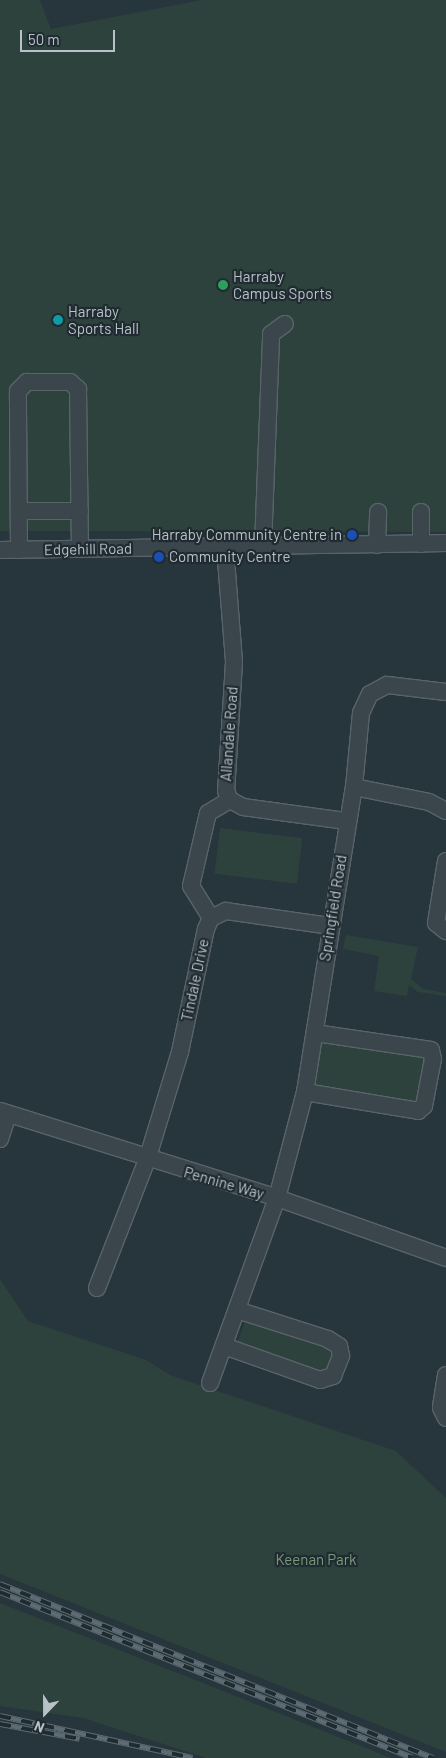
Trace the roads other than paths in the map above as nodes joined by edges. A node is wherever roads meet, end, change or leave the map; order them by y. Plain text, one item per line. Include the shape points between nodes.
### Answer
1 (285, 324) dead end
2 (19, 511) junction
3 (80, 511) junction
4 (378, 512) dead end
5 (422, 512) dead end
6 (446, 543) edge
7 (420, 544) junction
8 (377, 545) junction
9 (263, 547) junction
10 (225, 548) junction
11 (80, 549) junction
12 (0, 550) edge
13 (20, 550) junction
14 (446, 692) edge
15 (354, 787) junction
16 (230, 800) junction
17 (446, 811) edge
18 (347, 821) junction
19 (446, 861) edge
20 (211, 918) junction
21 (330, 926) junction
22 (446, 931) edge
23 (316, 1033) junction
24 (305, 1092) junction
25 (4, 1113) edge
26 (0, 1139) edge
27 (147, 1160) junction
28 (278, 1198) junction
29 (446, 1258) edge
30 (97, 1288) dead end
31 (237, 1310) junction
32 (224, 1346) junction
33 (445, 1381) edge
34 (210, 1383) dead end
35 (446, 1418) edge

1 - 9 street via 271,334
2 - 3 street
2 - 3 street via 18,391 27,382 70,382 78,389
2 - 13 street
3 - 11 street
4 - 8 street
5 - 7 street
6 - 7 street, Edgehill Road
7 - 8 street, Edgehill Road
8 - 9 street, Edgehill Road
9 - 10 street, Edgehill Road
10 - 11 street, Edgehill Road
10 - 16 street, Allandale Road via 234,662 226,791
11 - 13 street, Edgehill Road
12 - 13 street, Edgehill Road
14 - 15 street, Springfield Road via 387,685 370,694 361,713
15 - 17 street via 429,802
15 - 18 street, Springfield Road
16 - 18 street, Allandale Road via 244,807
16 - 20 street via 208,813 191,886
18 - 21 street, Springfield Road
19 - 22 street via 436,923
20 - 21 street, Tindale Drive via 226,911
20 - 27 street, Tindale Drive via 180,1052
21 - 23 street, Springfield Road
23 - 24 street, Springfield Road
23 - 24 street via 431,1050 433,1059 426,1097 424,1106 418,1111
24 - 28 street, Springfield Road
25 - 26 street
25 - 27 street, Pennine Way
27 - 28 street, Pennine Way
27 - 30 street, Tindale Drive
28 - 29 street, Pennine Way
28 - 31 street, Springfield Road
31 - 32 street, Springfield Road
31 - 32 street via 328,1340 338,1346 341,1356 333,1376 320,1380
32 - 34 street, Springfield Road
33 - 35 street via 441,1408

